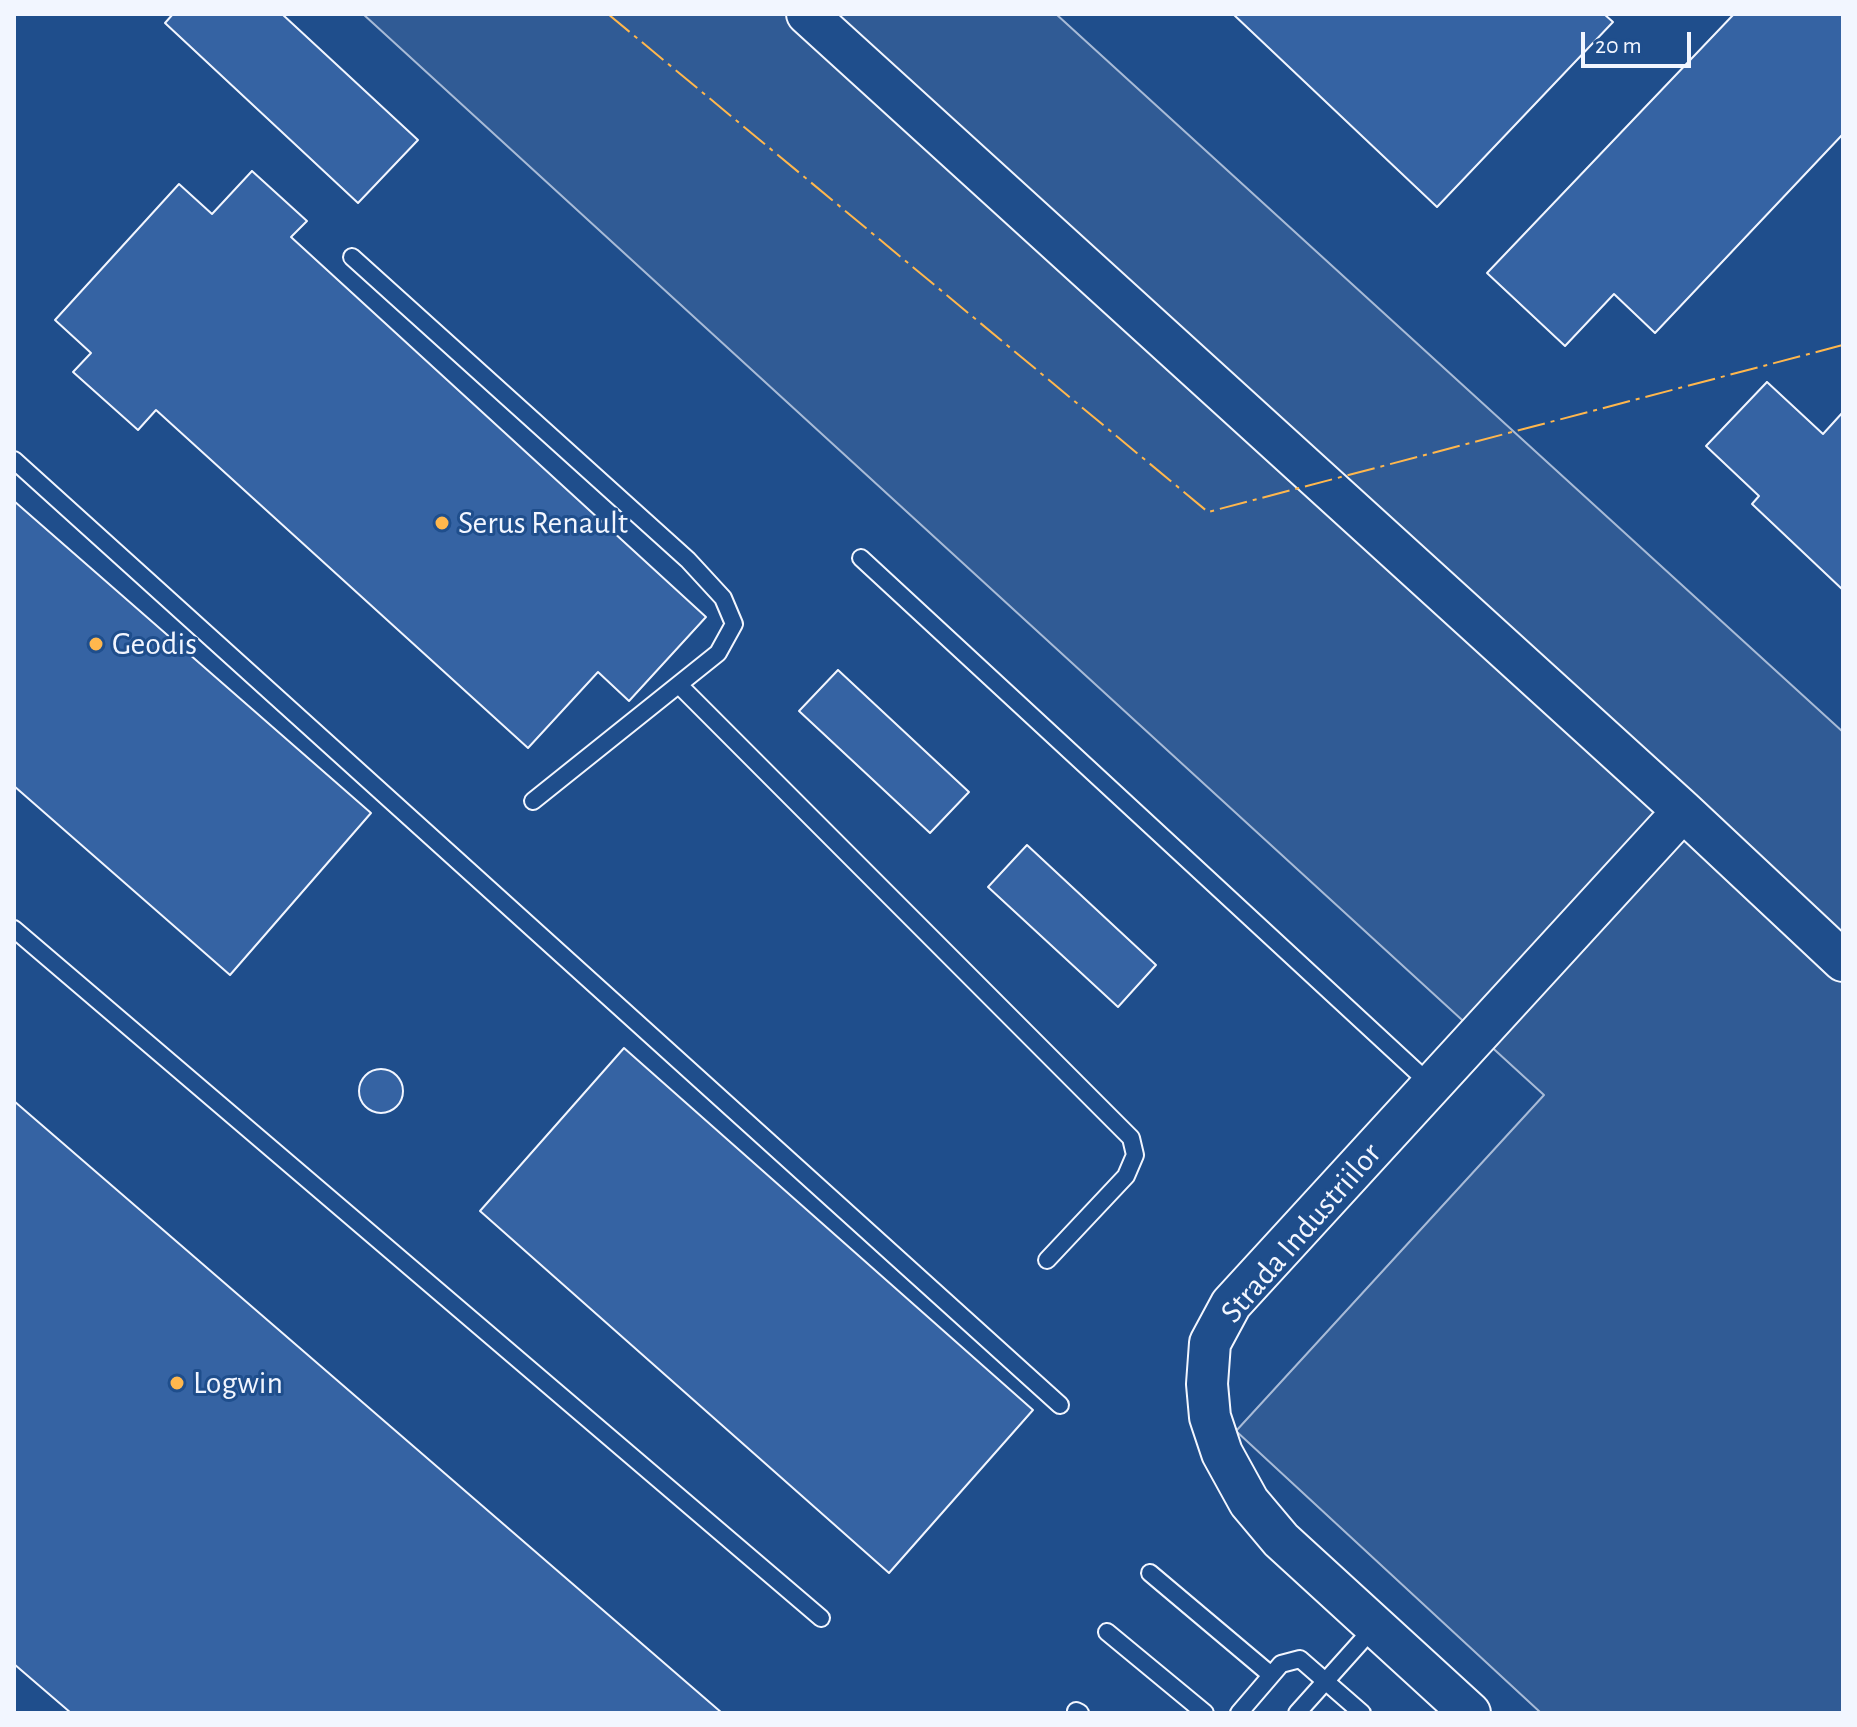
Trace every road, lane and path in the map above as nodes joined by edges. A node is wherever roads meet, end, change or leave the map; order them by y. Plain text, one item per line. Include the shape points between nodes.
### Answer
1 (807, 14) edge
2 (352, 257) dead end
3 (14, 460) edge
4 (861, 558) dead end
5 (679, 685) junction
6 (533, 801) dead end
7 (1683, 811) junction
8 (14, 929) edge
9 (1843, 961) edge
10 (1430, 1084) junction
11 (1047, 1260) dead end
12 (1060, 1405) dead end
13 (1150, 1573) dead end
14 (821, 1618) dead end
15 (1375, 1626) junction
16 (1107, 1632) dead end
17 (1271, 1675) junction
18 (1327, 1680) junction
19 (1205, 1713) edge
20 (1239, 1713) edge
21 (1297, 1713) edge
22 (1362, 1713) edge
23 (1470, 1713) edge

1 - 7 street
2 - 5 lane via 688,560 723,598 734,624 718,653
3 - 12 lane
4 - 10 lane
5 - 6 lane
5 - 11 lane via 1131,1138 1135,1155 1126,1176
7 - 9 street
7 - 10 street, Strada Industriilor
8 - 14 lane
10 - 15 street, Strada Industriilor via 1231,1304 1210,1343 1210,1417 1222,1453 1249,1502 1281,1540
13 - 17 lane
15 - 18 lane
15 - 23 street, Strada Industriilor
16 - 19 lane
17 - 18 lane via 1281,1664 1300,1659
17 - 20 lane
18 - 21 lane
18 - 22 lane

